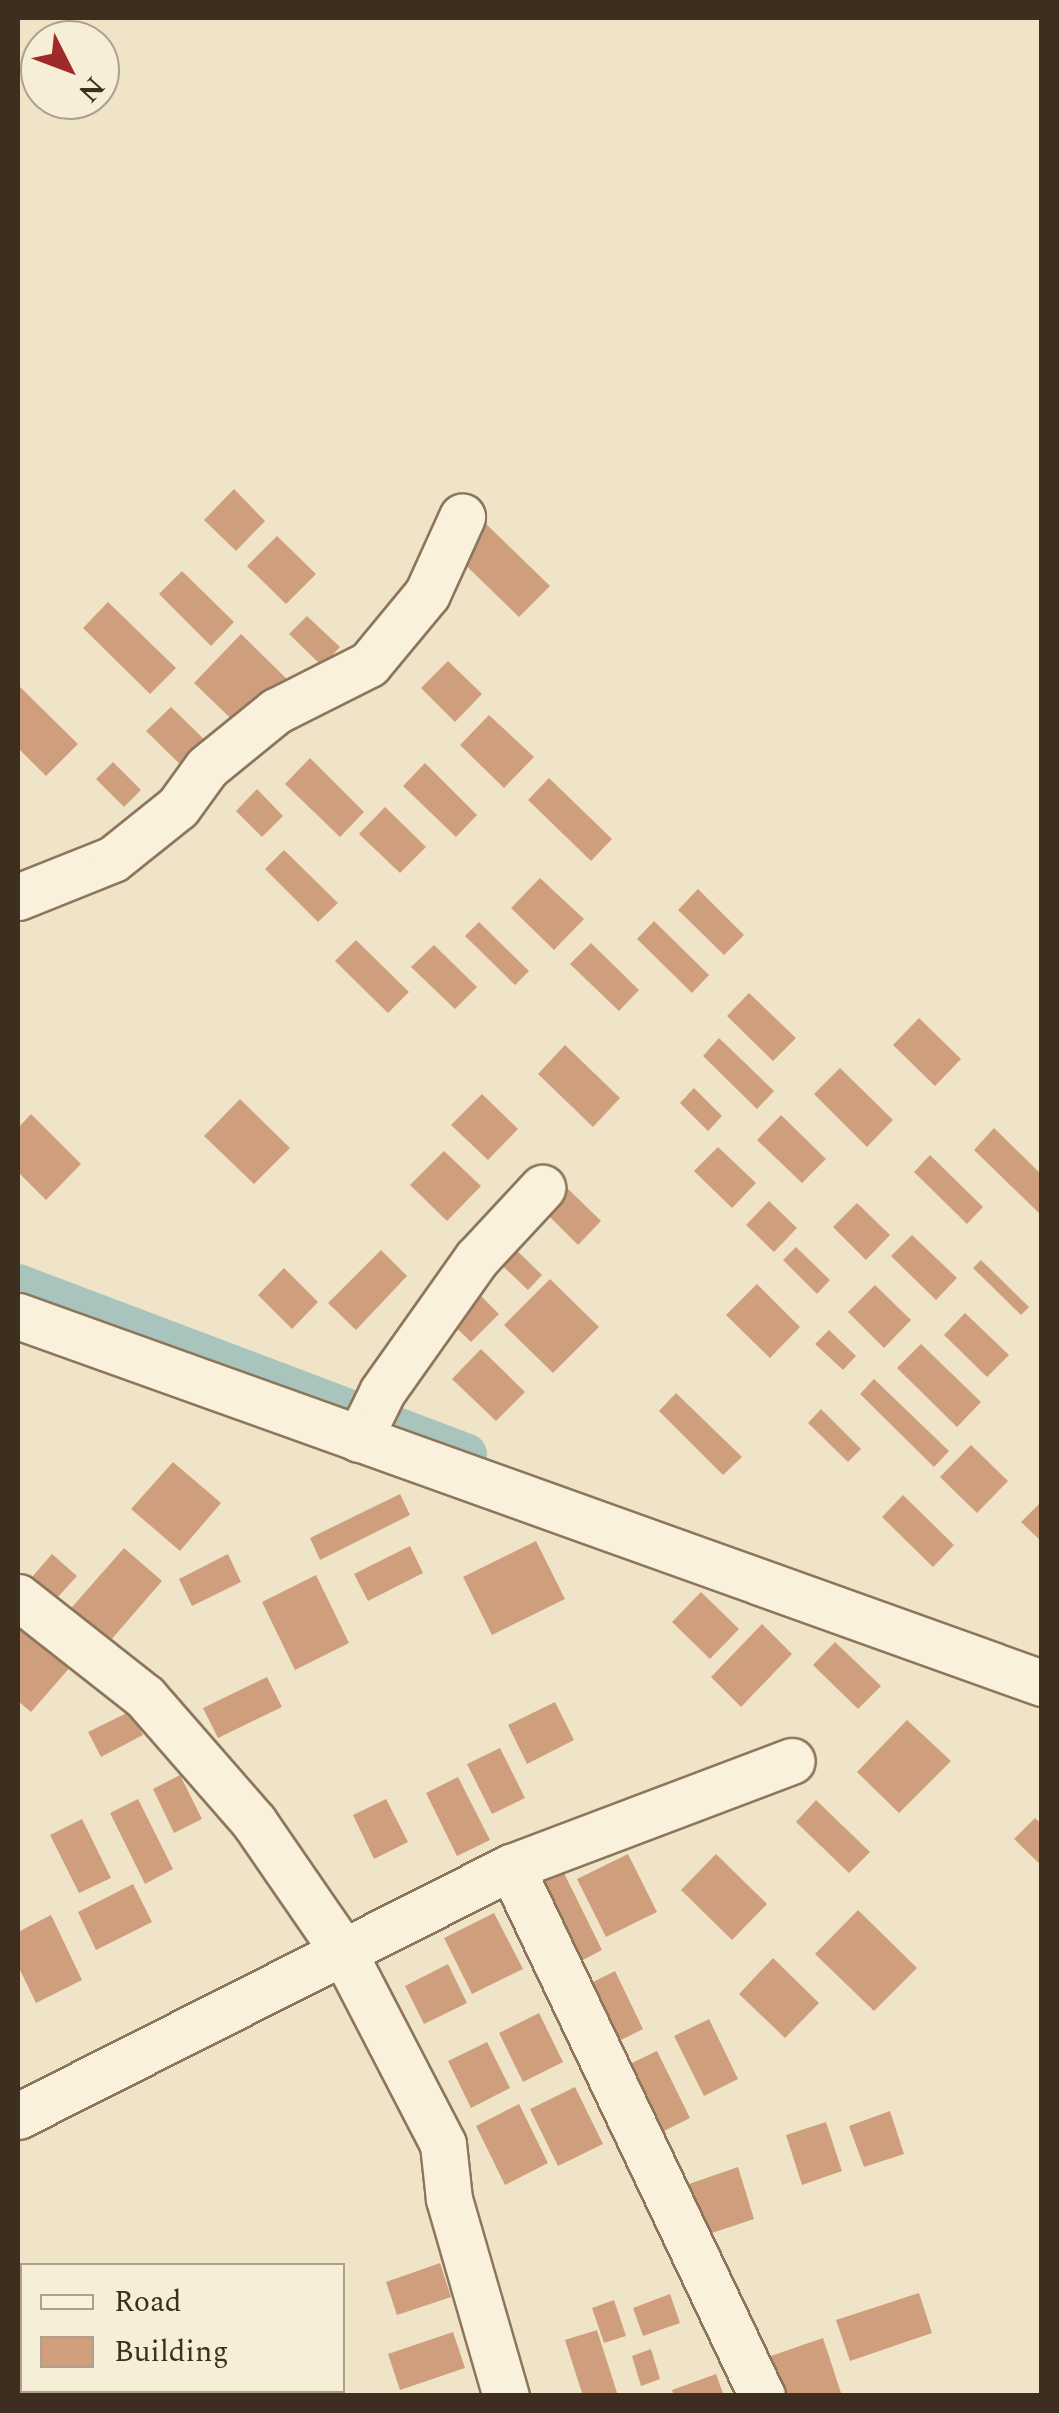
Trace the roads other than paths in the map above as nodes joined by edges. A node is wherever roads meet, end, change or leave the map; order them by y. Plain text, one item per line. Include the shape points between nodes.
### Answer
1 (462, 517) dead end
2 (18, 897) edge
3 (542, 1188) dead end
4 (18, 1316) edge
5 (368, 1420) junction
6 (18, 1597) edge
7 (1042, 1683) edge
8 (792, 1762) dead end
9 (511, 1867) junction
10 (344, 1953) junction
11 (18, 2116) edge
12 (506, 2396) edge
13 (762, 2396) edge

1 - 2 street via 427,594 369,664 276,711 207,767 178,808 113,859
3 - 5 street via 478,1258
4 - 5 street
5 - 7 street
6 - 10 street via 145,1697 254,1822
8 - 9 street
9 - 10 street
9 - 13 street
10 - 11 street
10 - 12 street via 443,2144 449,2198

